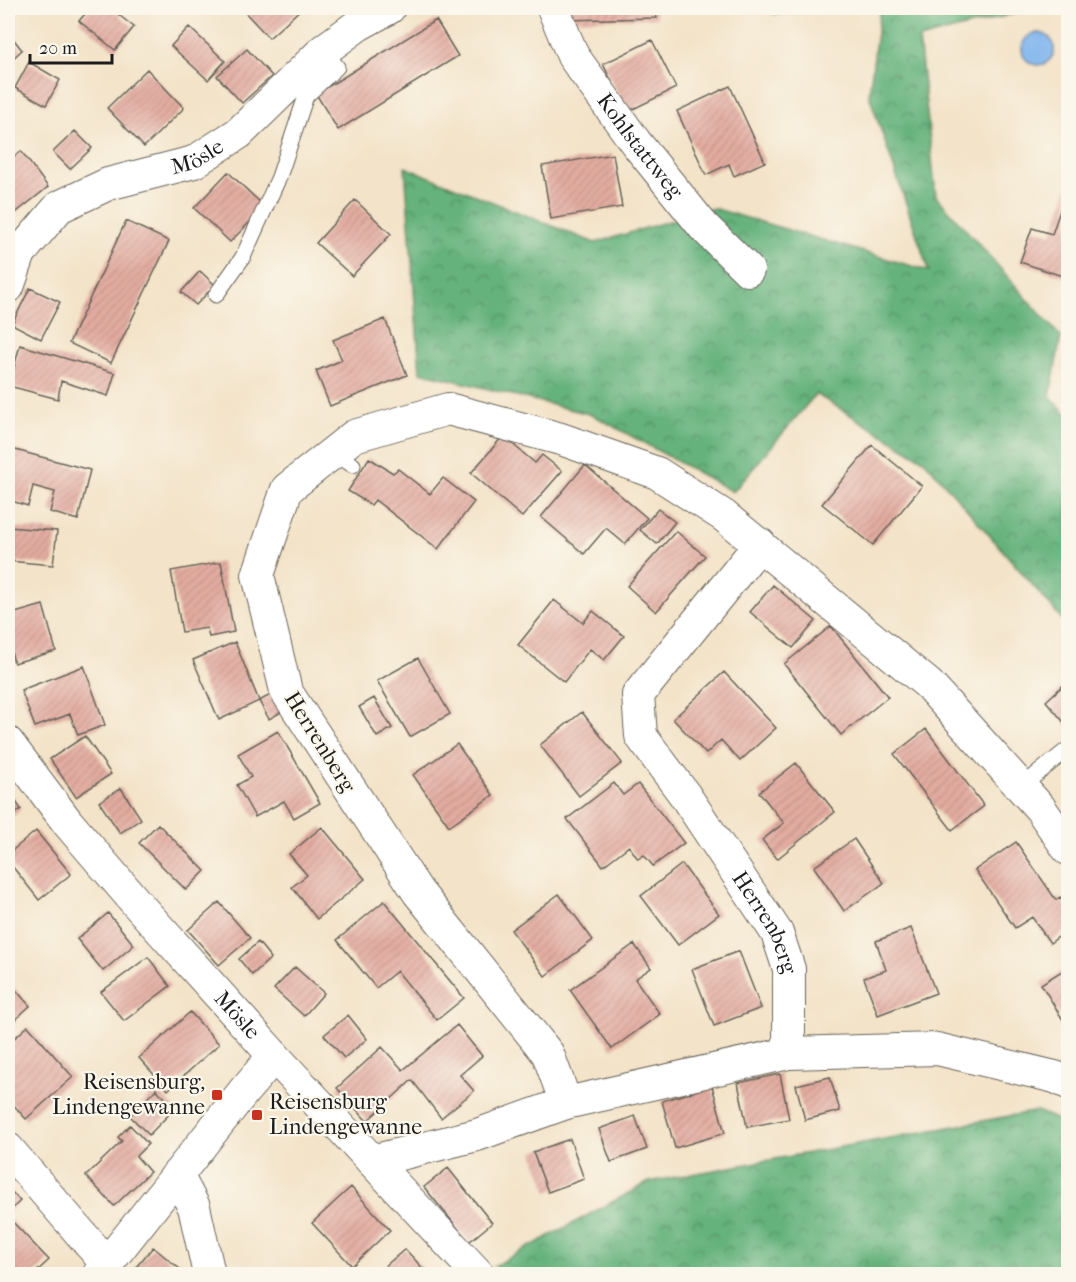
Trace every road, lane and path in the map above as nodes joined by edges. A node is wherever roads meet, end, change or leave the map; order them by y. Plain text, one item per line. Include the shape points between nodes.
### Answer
1 (389, 8) edge
2 (553, 8) edge
3 (324, 50) junction
4 (14, 250) edge
5 (748, 270) dead end
6 (8, 287) edge
7 (216, 295) dead end
8 (760, 544) junction
9 (8, 743) edge
10 (1068, 749) edge
11 (1021, 787) junction
12 (1068, 849) edge
13 (789, 1053) junction
14 (274, 1056) junction
15 (1068, 1083) edge
16 (566, 1103) junction
17 (8, 1149) edge
18 (372, 1161) junction
19 (177, 1175) junction
20 (103, 1269) edge
21 (209, 1275) edge
22 (478, 1275) edge

1 - 3 street, Mösle
2 - 5 street, Kohlstattweg via 573,56 636,143 703,226
3 - 4 street, Mösle via 239,133 194,162 108,184 59,207
3 - 7 lane via 337,67 306,96 279,177 243,257
4 - 6 street, Mösle
8 - 11 street, Herrenberg via 928,684
8 - 13 street, Herrenberg via 638,695 641,736 777,933 789,969
8 - 16 street, Herrenberg via 657,473 561,439 448,409 354,436 343,459 287,489 258,575 286,691 418,892 548,1054
9 - 14 street, Mösle via 89,848
10 - 11 lane
11 - 12 street, Herrenberg
13 - 15 street via 937,1049
13 - 16 street
14 - 18 street, Mösle
14 - 19 street
16 - 18 street via 477,1135
17 - 20 street
18 - 22 street, Mösle
19 - 20 street
19 - 21 street via 194,1206

